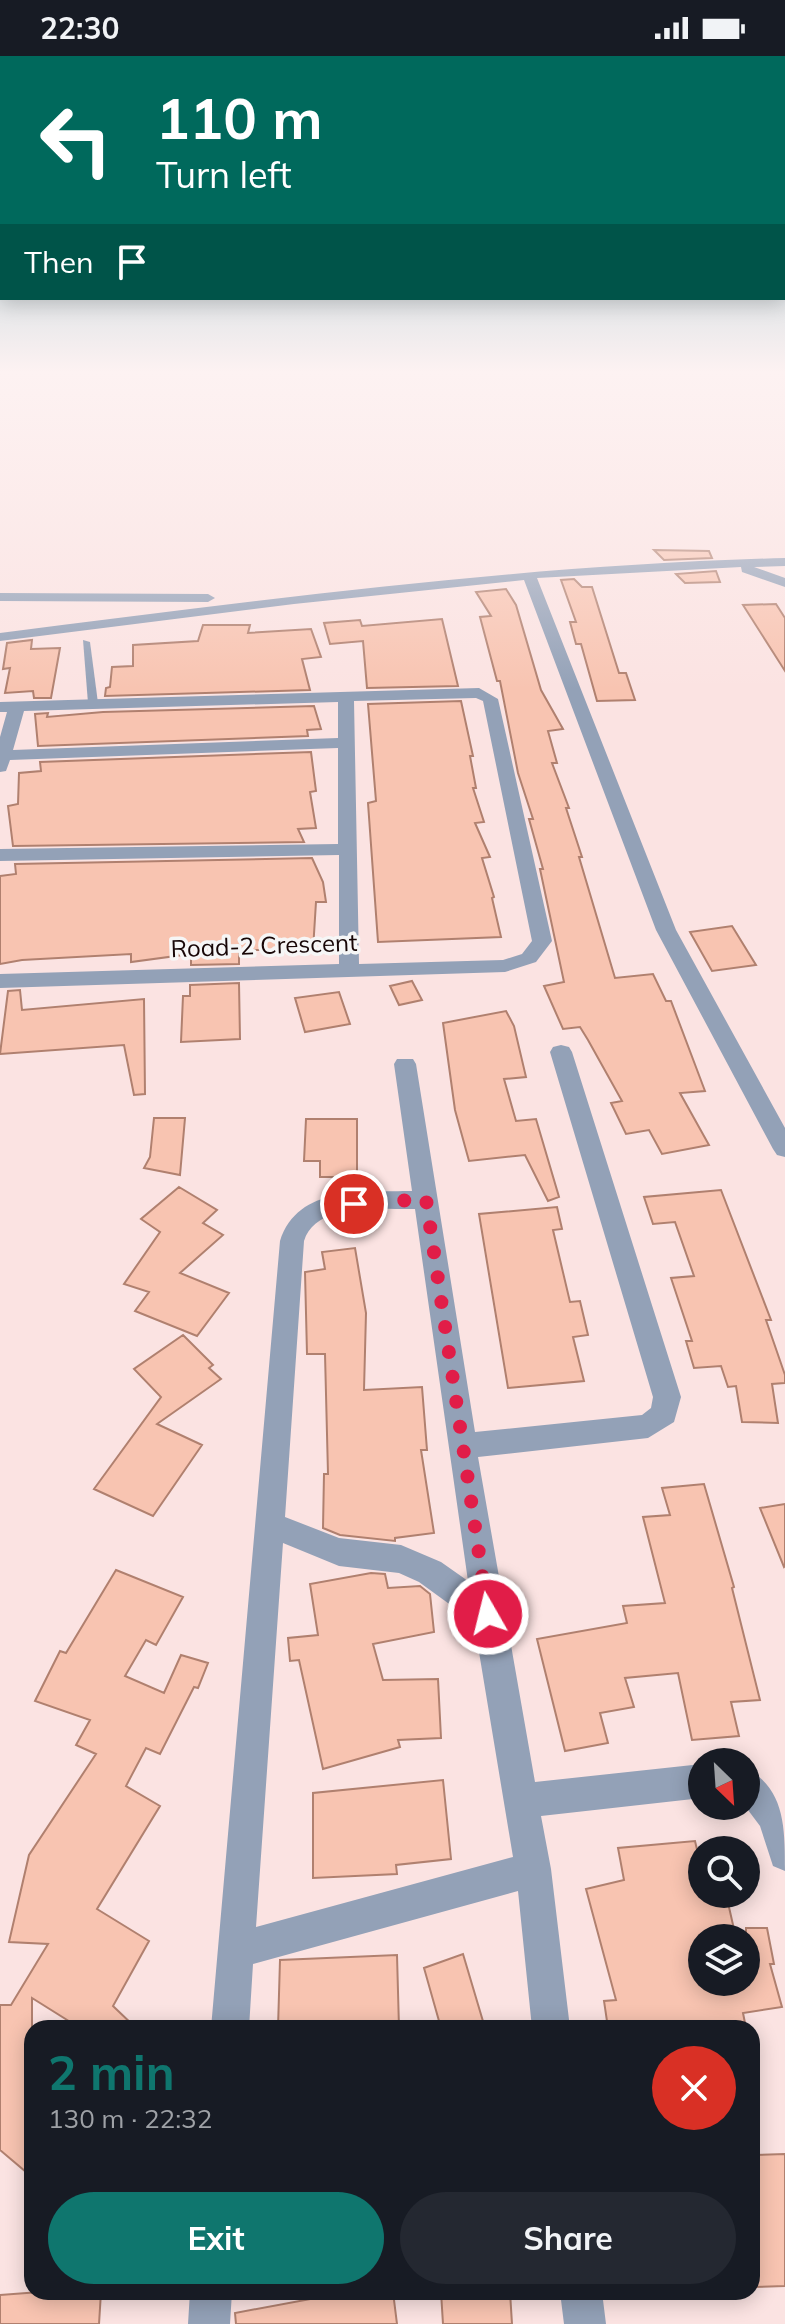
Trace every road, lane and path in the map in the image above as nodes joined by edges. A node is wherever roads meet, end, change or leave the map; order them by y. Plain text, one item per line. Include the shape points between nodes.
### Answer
1 (785, 562) edge
2 (730, 563) junction
3 (529, 575) junction
4 (785, 583) edge
5 (0, 597) edge
6 (327, 597) junction
7 (0, 637) edge
8 (86, 642) dead end
9 (346, 695) junction
10 (93, 703) junction
11 (8, 706) edge
12 (347, 743) junction
13 (2, 761) edge
14 (349, 849) junction
15 (0, 855) edge
16 (349, 968) junction
17 (0, 981) edge
18 (561, 1052) dead end
19 (405, 1064) dead end
20 (785, 1149) edge
21 (426, 1199) junction
22 (463, 1446) junction
23 (269, 1524) junction
24 (488, 1614) junction
25 (688, 1783) edge
26 (760, 1793) edge
27 (521, 1801) junction
28 (785, 1854) edge
29 (533, 1869) junction
30 (236, 1951) junction
31 (231, 2020) edge
32 (550, 2020) edge
33 (210, 2300) edge
34 (582, 2300) edge
35 (209, 2324) edge
36 (585, 2324) edge

1 - 2 street
2 - 3 street
2 - 4 street
3 - 6 street
3 - 20 street via 666,930
5 - 6 street
6 - 7 street
8 - 10 lane
9 - 10 street
9 - 12 street
9 - 16 street, Road-2 Crescent via 479,693 490,699 542,941 529,958 505,966
10 - 11 street
11 - 13 street
12 - 13 street
12 - 14 street
14 - 15 street
14 - 16 street
16 - 17 street, Road-2 Crescent
18 - 22 street via 667,1397 664,1414 648,1426
19 - 21 street
21 - 22 street
21 - 23 street via 330,1206 296,1226
22 - 24 street
23 - 24 street via 339,1552 401,1559 430,1572
23 - 30 street
24 - 27 street
25 - 27 street
26 - 28 street via 780,1831
27 - 29 street
29 - 30 street
29 - 32 street
30 - 31 street
33 - 35 street
34 - 36 street

